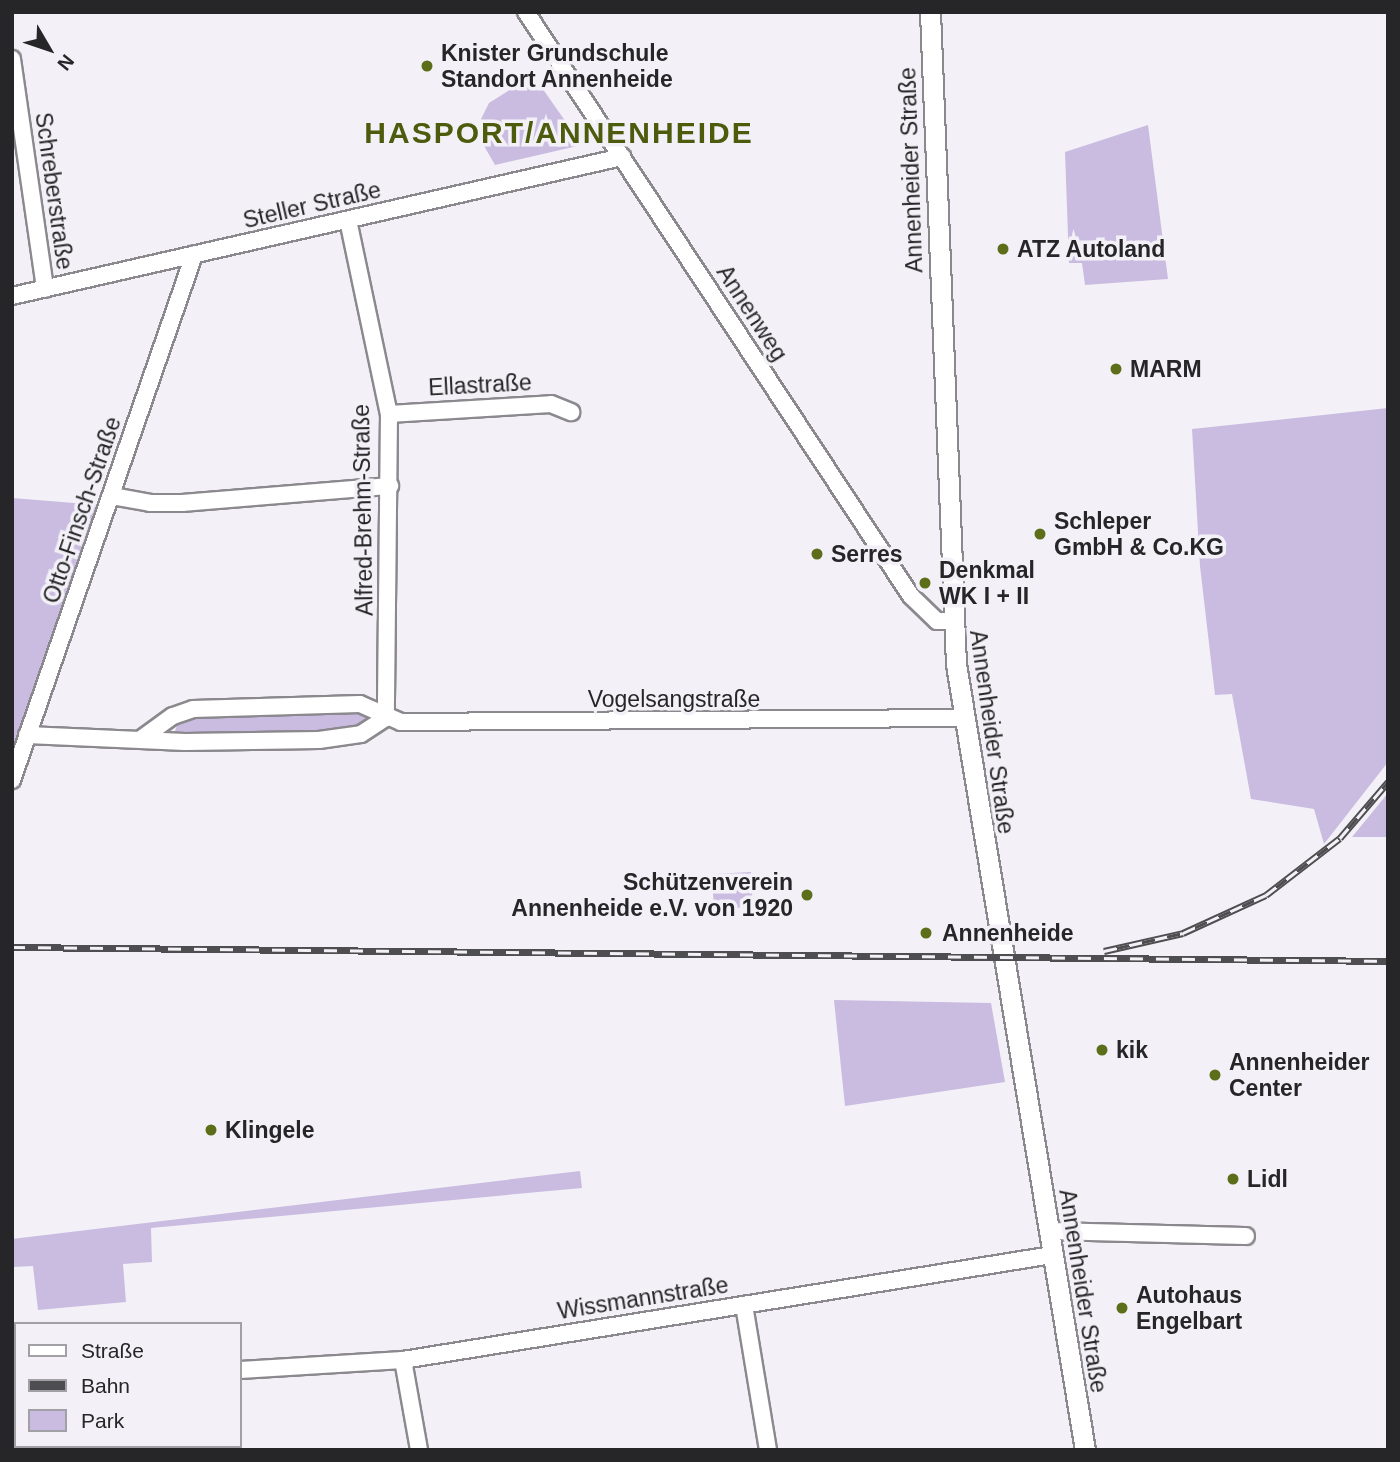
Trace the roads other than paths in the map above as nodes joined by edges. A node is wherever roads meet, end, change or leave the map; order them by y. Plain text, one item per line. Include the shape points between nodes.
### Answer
1 (526, 12) edge
2 (930, 12) edge
3 (12, 59) edge
4 (621, 157) junction
5 (348, 220) junction
6 (194, 255) junction
7 (45, 289) junction
8 (12, 296) edge
9 (571, 412) dead end
10 (389, 414) junction
11 (390, 486) junction
12 (112, 496) junction
13 (952, 621) junction
14 (386, 718) junction
15 (962, 719) junction
16 (27, 735) junction
17 (141, 739) junction
18 (12, 779) edge
19 (1049, 1231) junction
20 (1246, 1236) dead end
21 (1052, 1255) junction
22 (744, 1305) junction
23 (403, 1360) junction
24 (242, 1370) edge
25 (419, 1450) edge
26 (768, 1450) edge
27 (1085, 1450) edge

1 - 4 street, Annenweg
2 - 13 street, Annenheider Straße
3 - 7 street, Schreberstraße
4 - 5 street, Steller Straße
4 - 13 street, Annenweg via 911,596 937,621
5 - 6 street, Steller Straße
5 - 10 street, Alfred-Brehm-Straße
6 - 7 street, Steller Straße
6 - 12 street, Otto-Finsch-Straße
7 - 8 street, Steller Straße
9 - 10 street, Ellastraße via 551,404
10 - 11 street, Alfred-Brehm-Straße
11 - 12 street via 182,503
11 - 14 street, Alfred-Brehm-Straße
12 - 16 street, Otto-Finsch-Straße
13 - 15 street, Annenheider Straße
14 - 15 street, Vogelsangstraße via 401,722
14 - 17 street via 361,734 319,740
14 - 17 street, Vogelsangstraße via 360,704 193,709 173,716
15 - 19 street, Annenheider Straße
16 - 17 street
16 - 18 street, Otto-Finsch-Straße
19 - 20 street
19 - 21 street, Annenheider Straße
21 - 22 street, Wissmannstraße
21 - 27 street, Annenheider Straße
22 - 23 street, Wissmannstraße
22 - 26 street
23 - 24 street, Wissmannstraße
23 - 25 street

